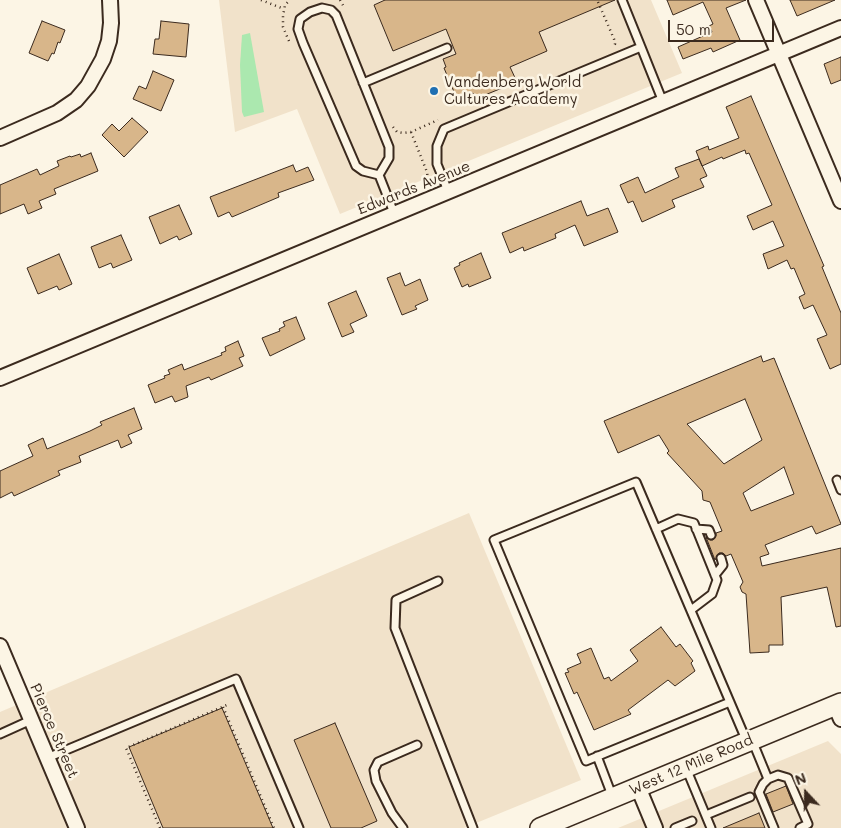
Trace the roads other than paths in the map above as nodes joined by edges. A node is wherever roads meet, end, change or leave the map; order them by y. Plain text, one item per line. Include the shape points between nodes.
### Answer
1 (110, 0) edge
2 (622, 0) edge
3 (756, 0) edge
4 (841, 28) edge
5 (641, 47) junction
6 (447, 48) dead end
7 (779, 54) junction
8 (363, 83) junction
9 (663, 102) junction
10 (0, 138) edge
11 (379, 175) junction
12 (448, 191) junction
13 (841, 200) edge
14 (394, 213) junction
15 (0, 378) edge
16 (837, 480) dead end
17 (841, 490) edge
18 (656, 529) junction
19 (696, 529) junction
20 (711, 535) dead end
21 (720, 558) dead end
22 (715, 575) junction
23 (438, 581) dead end
24 (690, 610) junction
25 (0, 646) edge
26 (730, 702) junction
27 (839, 709) edge
28 (31, 720) junction
29 (0, 734) edge
30 (749, 741) junction
31 (417, 744) dead end
32 (597, 756) junction
33 (47, 758) junction
34 (686, 768) junction
35 (768, 779) junction
36 (638, 787) junction
37 (750, 797) dead end
38 (613, 798) junction
39 (706, 815) junction
40 (692, 821) dead end
41 (77, 828) edge
42 (299, 828) edge
43 (403, 828) edge
44 (472, 828) edge
45 (540, 828) edge
46 (655, 828) edge
47 (675, 828) edge
48 (711, 828) edge
49 (774, 828) edge
50 (800, 828) edge

1 - 10 street via 111,23 103,60 76,100 48,118
2 - 5 lane
3 - 7 street
4 - 7 street, Edwards Avenue
5 - 9 lane
5 - 12 lane via 444,129 437,146 437,164
6 - 8 lane
7 - 9 street, Edwards Avenue
7 - 13 street
8 - 11 lane via 389,147 389,158
8 - 11 lane via 331,10 322,8 300,19 298,29 303,43 356,166
9 - 12 street, Edwards Avenue
11 - 14 lane
12 - 14 street, Edwards Avenue
14 - 15 street, Edwards Avenue
16 - 17 lane
18 - 19 lane via 678,519 694,523
18 - 24 lane
18 - 32 lane via 636,482 494,540 586,761
19 - 20 lane via 710,530
19 - 22 lane
21 - 22 lane via 723,564
22 - 24 lane via 717,580 712,594
23 - 44 lane via 396,600 395,628
24 - 26 lane
25 - 28 street, Pierce Street
26 - 30 lane
26 - 32 lane
27 - 30 main road, West 12 Mile Road
28 - 29 lane
28 - 33 street, Pierce Street
30 - 34 main road, West 12 Mile Road
30 - 35 lane
31 - 43 lane via 378,762 374,770 392,813
32 - 38 lane
33 - 41 street, Pierce Street
33 - 42 lane via 236,679
34 - 36 main road, West 12 Mile Road
34 - 39 lane
35 - 49 lane via 759,792
35 - 50 lane via 778,775 788,778 808,824
36 - 38 main road, West 12 Mile Road
36 - 46 street
37 - 39 lane
38 - 45 main road, West 12 Mile Road
39 - 48 lane
40 - 47 lane

